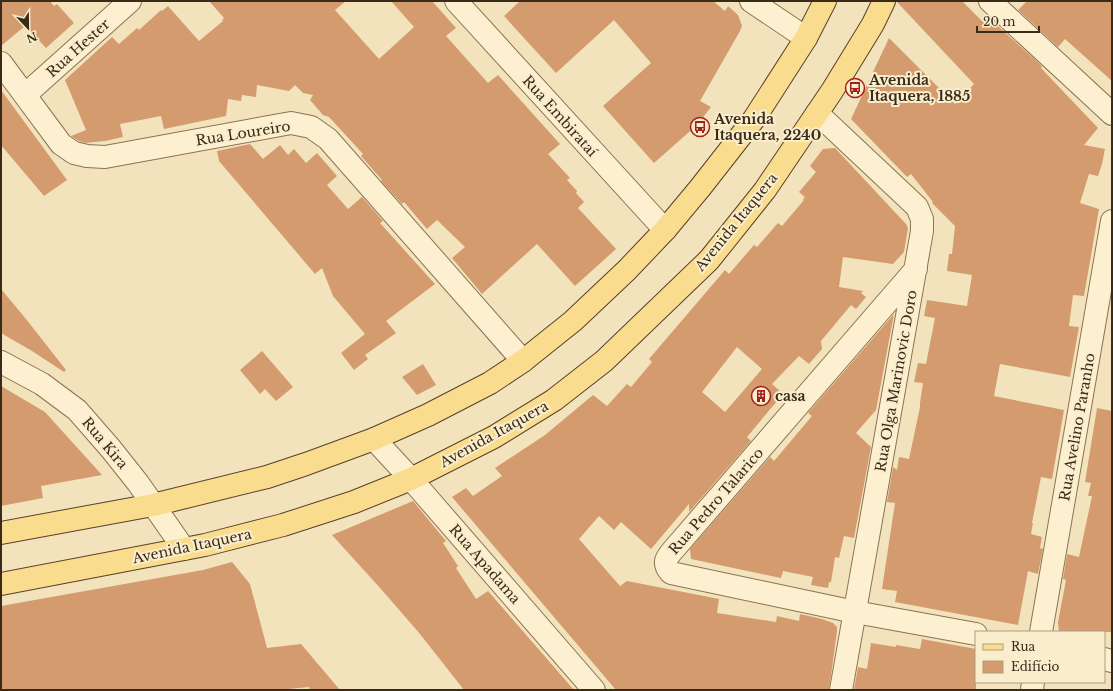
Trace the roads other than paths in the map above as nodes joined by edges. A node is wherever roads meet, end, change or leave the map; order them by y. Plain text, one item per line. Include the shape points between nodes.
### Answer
1 (130, 1) edge
2 (456, 1) edge
3 (751, 1) edge
4 (825, 1) edge
5 (884, 1) edge
6 (990, 1) edge
7 (806, 38) junction
8 (1, 63) edge
9 (25, 95) junction
10 (817, 113) junction
11 (1112, 114) edge
12 (1112, 222) edge
13 (665, 230) junction
14 (916, 269) junction
15 (523, 361) junction
16 (1, 362) edge
17 (374, 439) junction
18 (411, 479) junction
19 (153, 505) junction
20 (1, 533) edge
21 (184, 549) junction
22 (1, 584) edge
23 (855, 612) junction
24 (1041, 631) edge
25 (975, 634) edge
26 (594, 690) edge
27 (841, 690) edge

1 - 9 street, Rua Hester
2 - 13 street, Rua Embirataí
3 - 7 street
4 - 7 main road
5 - 10 main road, Avenida Itaquera via 873,24
6 - 11 street
7 - 13 main road via 754,119
8 - 9 street, Rua Loureiro
9 - 15 street, Rua Loureiro via 62,144 74,153 87,156 105,157 292,123 311,127 328,139
10 - 14 street, Rua Olga Marinovic Doro via 917,207 922,219 922,231
10 - 18 main road, Avenida Itaquera via 765,190 709,260 604,361 554,400 494,437
12 - 24 street, Rua Avelino Paranho
13 - 15 main road via 573,321
14 - 23 street, Rua Olga Marinovic Doro
14 - 23 street, Rua Pedro Talarico via 674,548 666,561 667,568 672,573
15 - 17 main road via 428,415
16 - 19 street, Rua Kira via 42,384 77,410 111,449
17 - 18 street, Rua Apadama
17 - 19 main road via 267,477
18 - 21 main road, Avenida Itaquera via 354,502 283,525
18 - 26 street, Rua Apadama
19 - 20 main road
19 - 21 street, Rua Kira
21 - 22 main road, Avenida Itaquera
23 - 25 street, Rua Pedro Talarico
23 - 27 street, Rua Olga Marinovic Doro

